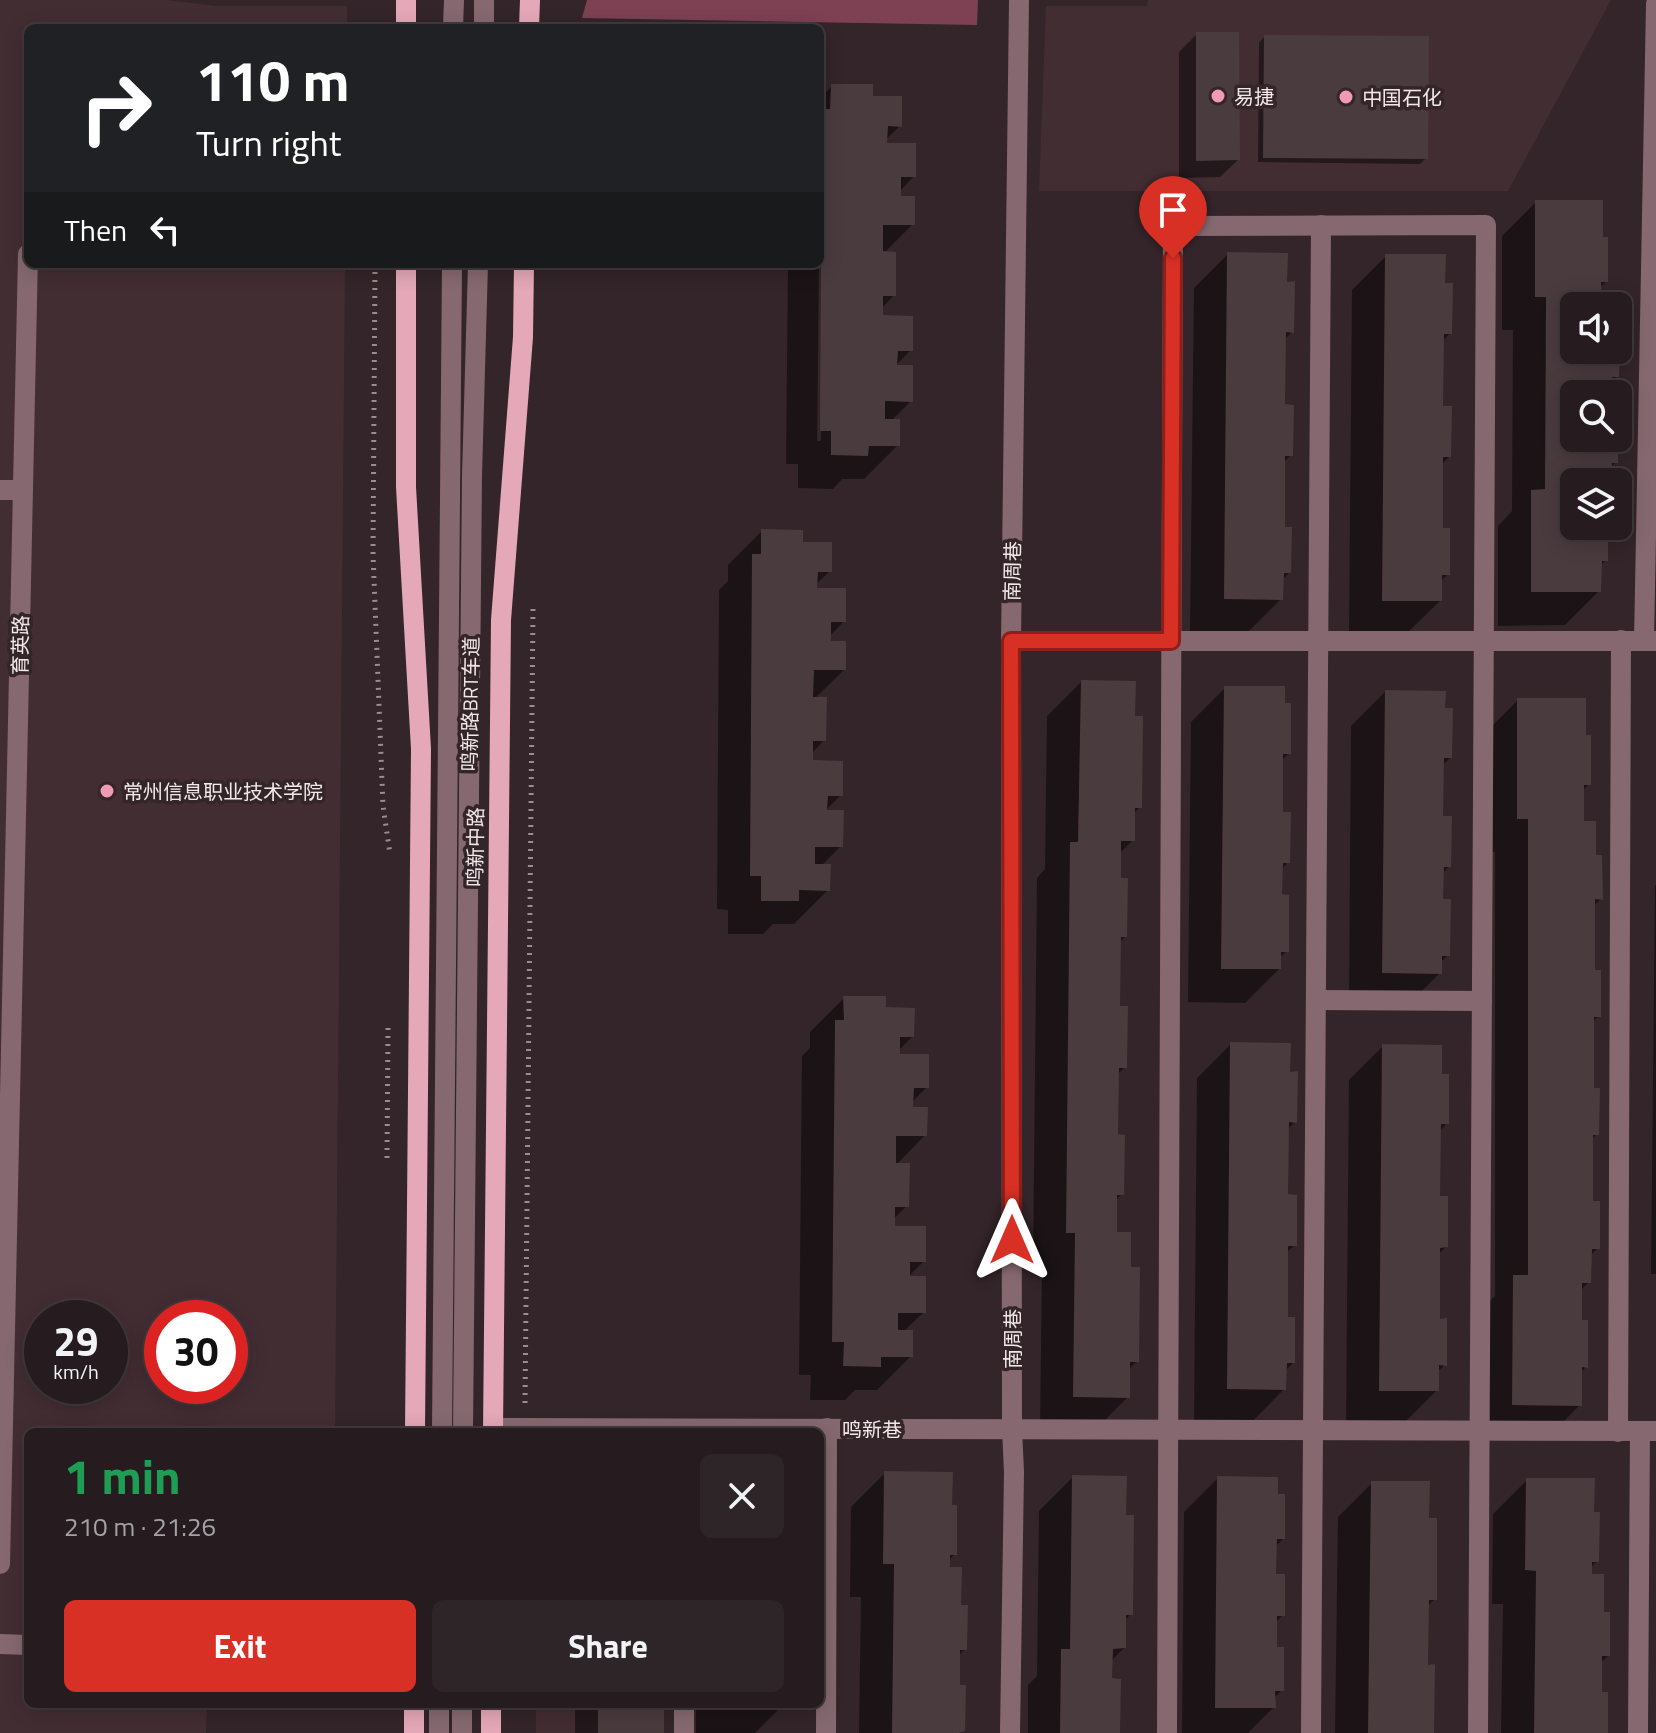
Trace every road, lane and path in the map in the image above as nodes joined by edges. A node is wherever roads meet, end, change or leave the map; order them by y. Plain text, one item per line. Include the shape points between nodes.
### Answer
1 (406, 0) edge
2 (454, 0) edge
3 (484, 0) edge
4 (530, 0) edge
5 (1019, 0) edge
6 (1656, 4) edge
7 (406, 24) edge
8 (453, 24) edge
9 (484, 24) edge
10 (529, 24) edge
11 (1321, 225) junction
12 (28, 268) edge
13 (375, 268) edge
14 (406, 268) edge
15 (452, 268) edge
16 (478, 268) edge
17 (524, 268) edge
18 (0, 490) edge
19 (23, 490) junction
20 (533, 593) dead end
21 (1318, 640) junction
22 (1621, 640) junction
23 (1011, 641) junction
24 (1171, 641) junction
25 (1484, 641) junction
26 (1650, 641) edge
27 (391, 867) dead end
28 (6, 998) edge
29 (1316, 1000) junction
30 (1482, 1001) junction
31 (389, 1016) dead end
32 (386, 1169) dead end
33 (415, 1428) edge
34 (442, 1428) edge
35 (463, 1428) edge
36 (493, 1428) edge
37 (525, 1428) joint
38 (827, 1428) junction
39 (1012, 1429) junction
40 (1168, 1430) junction
41 (1313, 1431) junction
42 (1480, 1431) junction
43 (1648, 1431) edge
44 (1618, 1432) junction
45 (0, 1564) edge
46 (0, 1644) edge
47 (24, 1645) edge
48 (414, 1708) edge
49 (439, 1708) edge
50 (462, 1708) edge
51 (491, 1708) edge
52 (684, 1708) edge
53 (414, 1733) edge
54 (439, 1733) edge
55 (462, 1733) edge
56 (491, 1733) edge
57 (684, 1733) edge
58 (826, 1733) edge
59 (1010, 1733) edge
60 (1167, 1733) edge
61 (1311, 1733) edge
62 (1478, 1733) edge
63 (1638, 1733) edge

1 - 7 main road
2 - 8 street
3 - 9 street
4 - 10 main road
5 - 23 street, 南周巷
6 - 26 street
11 - 21 street
11 - 24 street via 1173,226
11 - 25 street via 1486,225
12 - 19 street, 育英路
13 - 27 path via 373,554 383,806
14 - 33 main road via 406,487 421,749
15 - 34 street, 鸣新路BRT车道
16 - 35 street, 鸣新路BRT车道
17 - 36 main road, 鸣新中路 via 501,620
18 - 19 street
19 - 28 street, 育英路
20 - 37 path
21 - 24 street
21 - 25 street
21 - 29 street
22 - 25 street
22 - 26 street
22 - 44 street
23 - 24 street
23 - 39 street, 南周巷
24 - 40 street
25 - 30 street
28 - 45 street, 育英路
29 - 30 street
29 - 41 street
30 - 42 street
31 - 32 path
37 - 38 street, 鸣新巷
38 - 39 street, 鸣新巷
38 - 58 street
39 - 40 street, 鸣新巷
39 - 59 street, 南周巷
40 - 41 street, 鸣新巷
40 - 60 street
41 - 42 street, 鸣新巷
41 - 61 street
42 - 44 street, 鸣新巷
42 - 62 street
43 - 44 street, 鸣新巷
43 - 63 street
46 - 47 street
48 - 53 main road
49 - 54 street
50 - 55 street
51 - 56 main road
52 - 57 street

